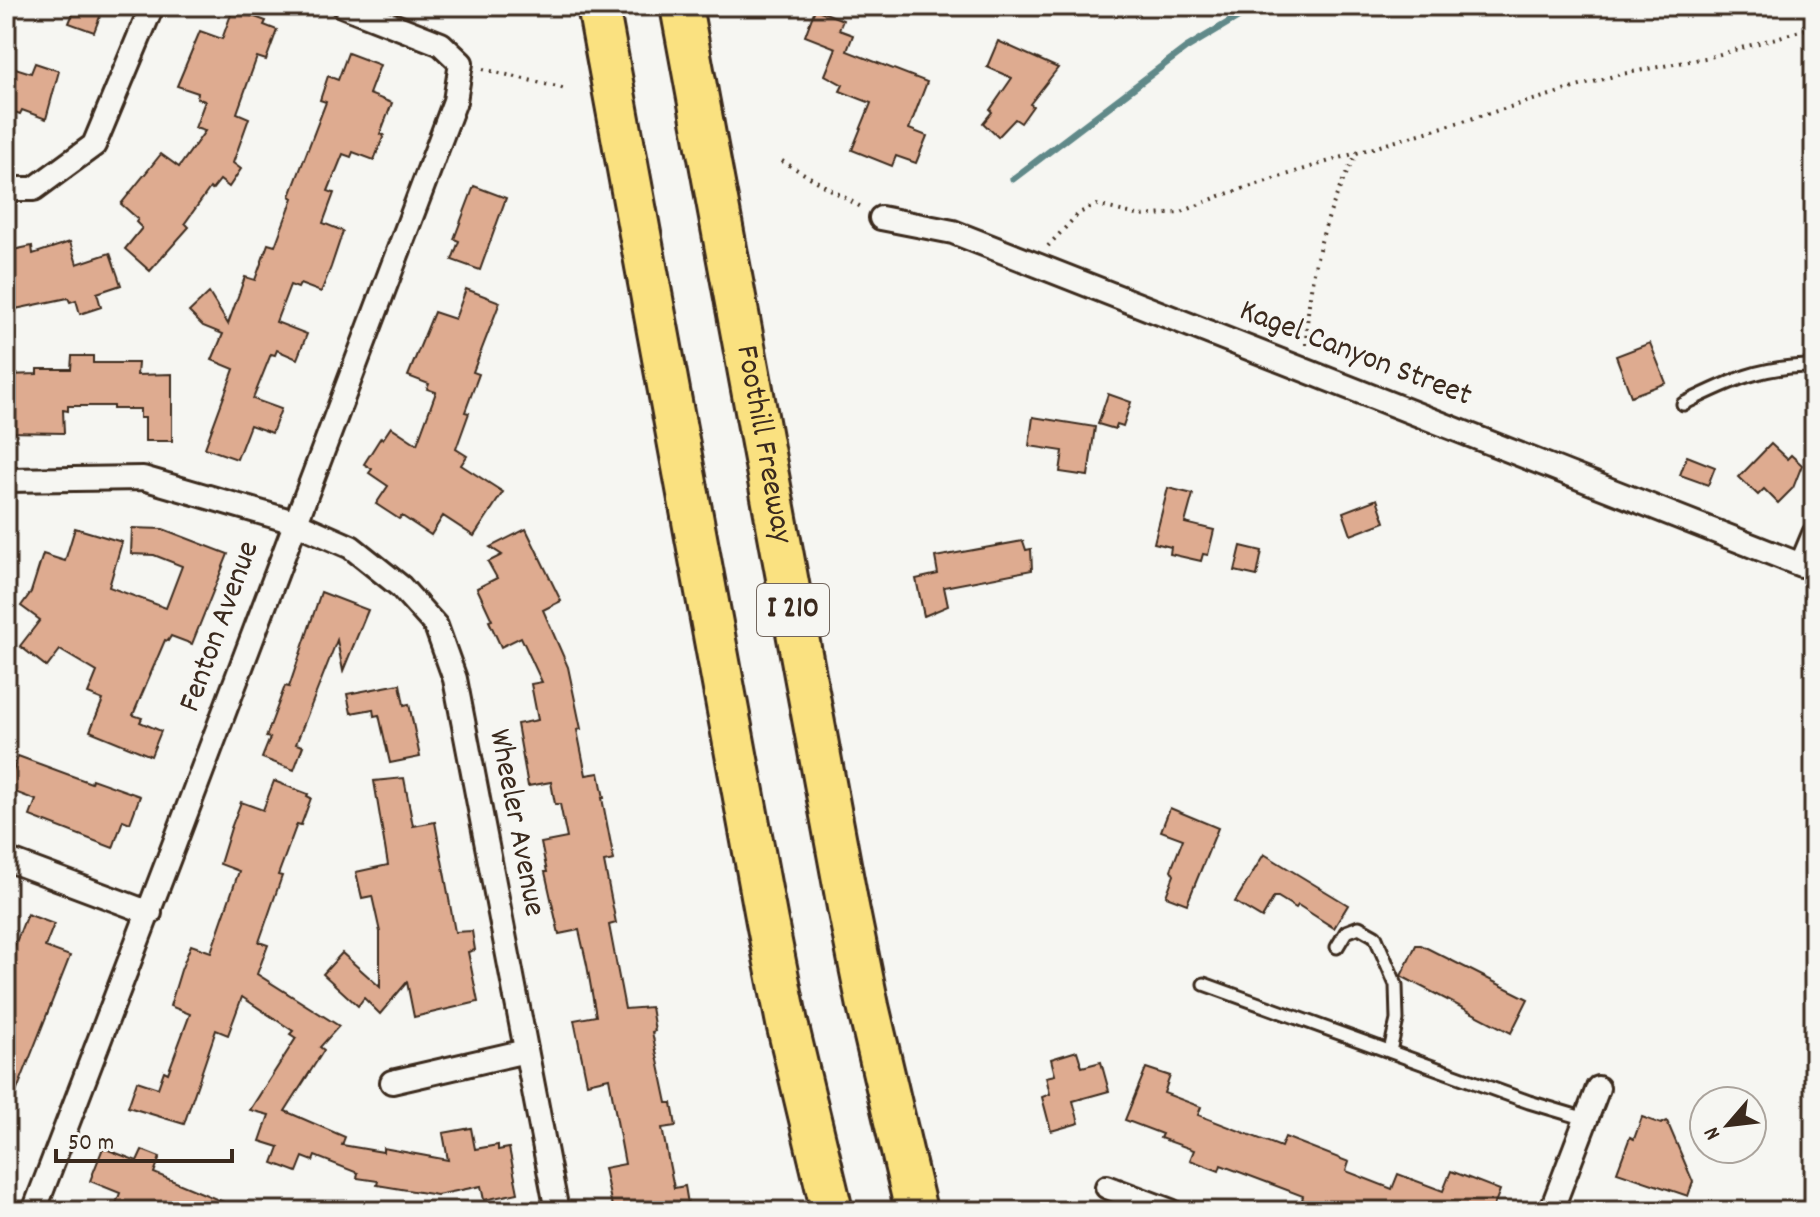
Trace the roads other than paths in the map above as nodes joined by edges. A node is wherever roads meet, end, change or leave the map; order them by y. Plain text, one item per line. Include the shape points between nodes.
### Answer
1 (152, 6) edge
2 (344, 6) edge
3 (598, 6) edge
4 (681, 6) edge
5 (6, 189) edge
6 (881, 218) road end
7 (1814, 366) edge
8 (1683, 404) dead end
9 (6, 480) edge
10 (294, 522) junction
11 (1814, 534) edge
12 (6, 859) edge
13 (150, 913) junction
14 (1337, 947) dead end
15 (1204, 984) dead end
16 (526, 1051) junction
17 (1390, 1051) junction
18 (392, 1082) dead end
19 (1598, 1088) dead end
20 (1586, 1119) junction
21 (1107, 1187) dead end
22 (34, 1211) edge
23 (557, 1211) edge
24 (832, 1211) edge
25 (916, 1211) edge
26 (1171, 1211) edge
27 (1551, 1211) edge

1 - 5 street via 94,145 34,189
2 - 10 street, Fenton Avenue via 441,44 461,63 455,101
3 - 24 highway, I 210 via 767,922
4 - 25 highway, Foothill Freeway / I 210 via 848,907
6 - 11 street, Kagel Canyon Street via 953,232 1801,565
7 - 8 lane via 1737,377
9 - 10 street, Wheeler Avenue via 143,478
10 - 13 street, Fenton Avenue
10 - 16 street, Wheeler Avenue via 351,547 401,587 436,626 455,679
12 - 13 street
13 - 22 street, Fenton Avenue
14 - 17 lane via 1346,932 1359,927 1375,936 1396,985 1397,1020
15 - 17 lane
16 - 18 street
16 - 23 street, Wheeler Avenue
17 - 20 lane
19 - 20 street
20 - 27 street
21 - 26 street

